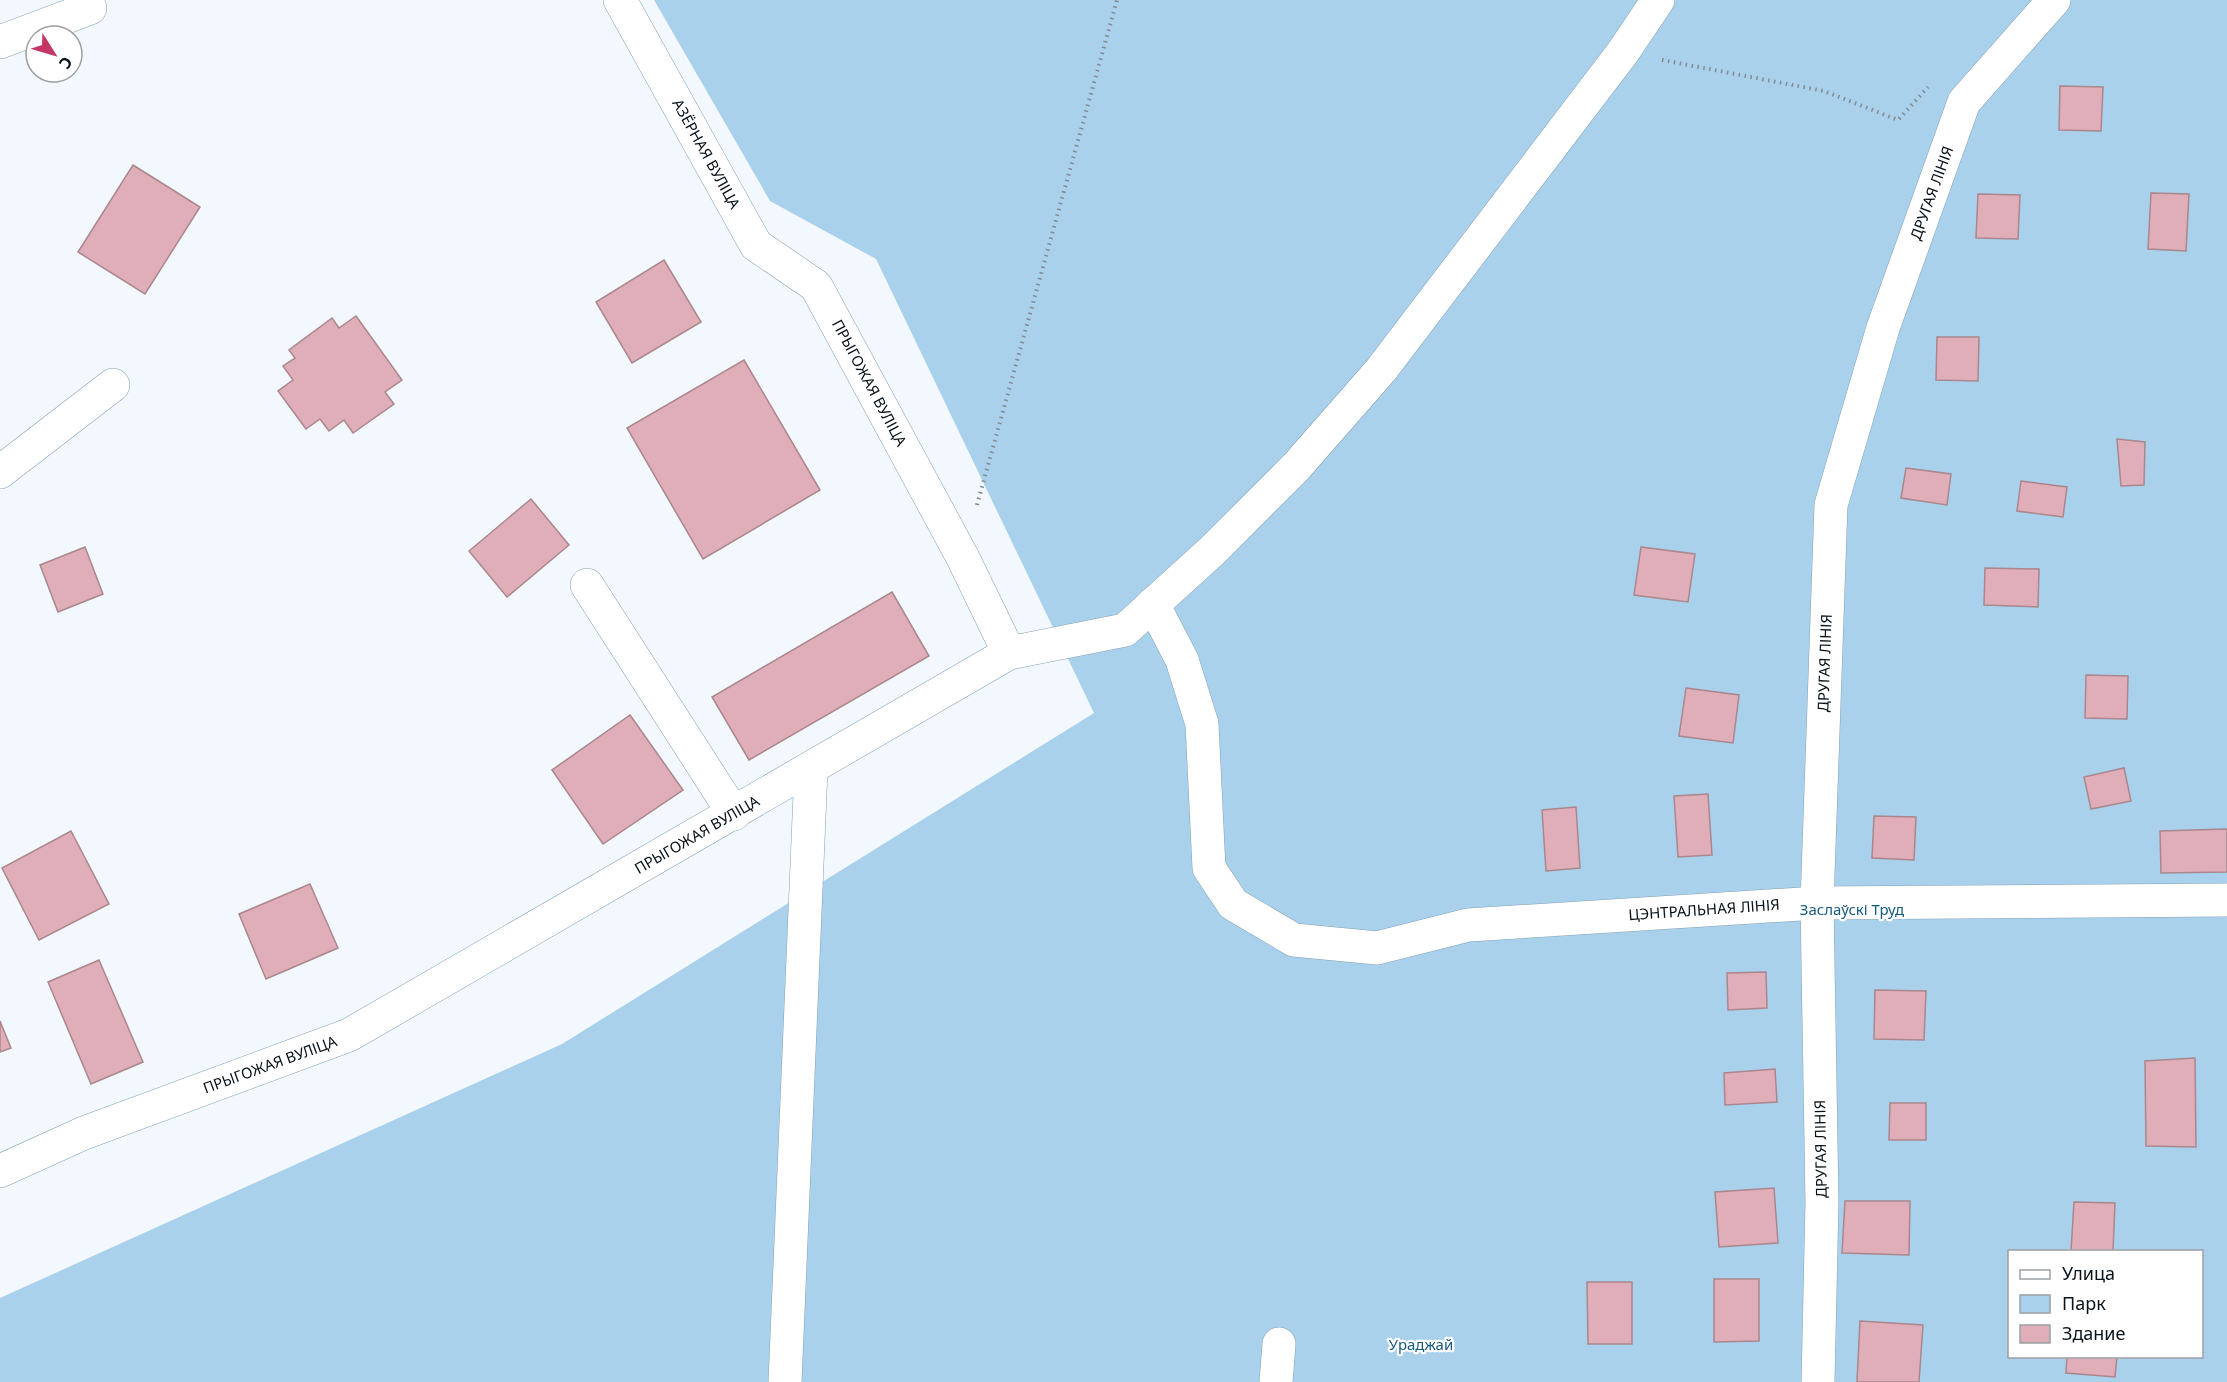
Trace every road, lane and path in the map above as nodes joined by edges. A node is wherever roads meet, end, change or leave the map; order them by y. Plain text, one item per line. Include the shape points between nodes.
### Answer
1 (620, 0) edge
2 (1117, 0) edge
3 (1658, 0) edge
4 (2054, 0) edge
5 (90, 8) dead end
6 (0, 42) edge
7 (1623, 52) junction
8 (1930, 86) dead end
9 (816, 286) joint
10 (113, 385) dead end
11 (0, 472) edge
12 (963, 558) junction
13 (587, 585) dead end
14 (1153, 604) junction
15 (1009, 653) junction
16 (811, 770) junction
17 (734, 814) junction
18 (2227, 900) edge
19 (1817, 903) junction
20 (0, 1171) edge
21 (1280, 1344) dead end
22 (785, 1382) edge
23 (1276, 1382) edge
24 (1818, 1382) edge

1 - 9 street, АЗЁРНАЯ ВУЛІЦА via 756,244
2 - 12 path
3 - 7 street
4 - 19 street, ДРУГАЯ ЛІНІЯ via 1964,102 1883,328 1831,505
5 - 6 street
7 - 8 path via 1824,91 1898,120
7 - 14 street via 1381,370 1296,466
9 - 12 street, ПРЫГОЖАЯ ВУЛІЦА
10 - 11 street
12 - 15 street, ПРЫГОЖАЯ ВУЛІЦА
13 - 17 street
14 - 15 street via 1125,630
14 - 19 street, ЦЭНТРАЛЬНАЯ ЛІНІЯ via 1182,660 1202,724 1209,868 1233,904 1294,940 1377,948 1468,925
15 - 16 street, ПРЫГОЖАЯ ВУЛІЦА
16 - 17 street, ПРЫГОЖАЯ ВУЛІЦА
16 - 22 street
17 - 20 street, ПРЫГОЖАЯ ВУЛІЦА via 349,1035 84,1133
18 - 19 street, ЦЭНТРАЛЬНАЯ ЛІНІЯ
19 - 24 street, ДРУГАЯ ЛІНІЯ via 1822,1202
21 - 23 street

